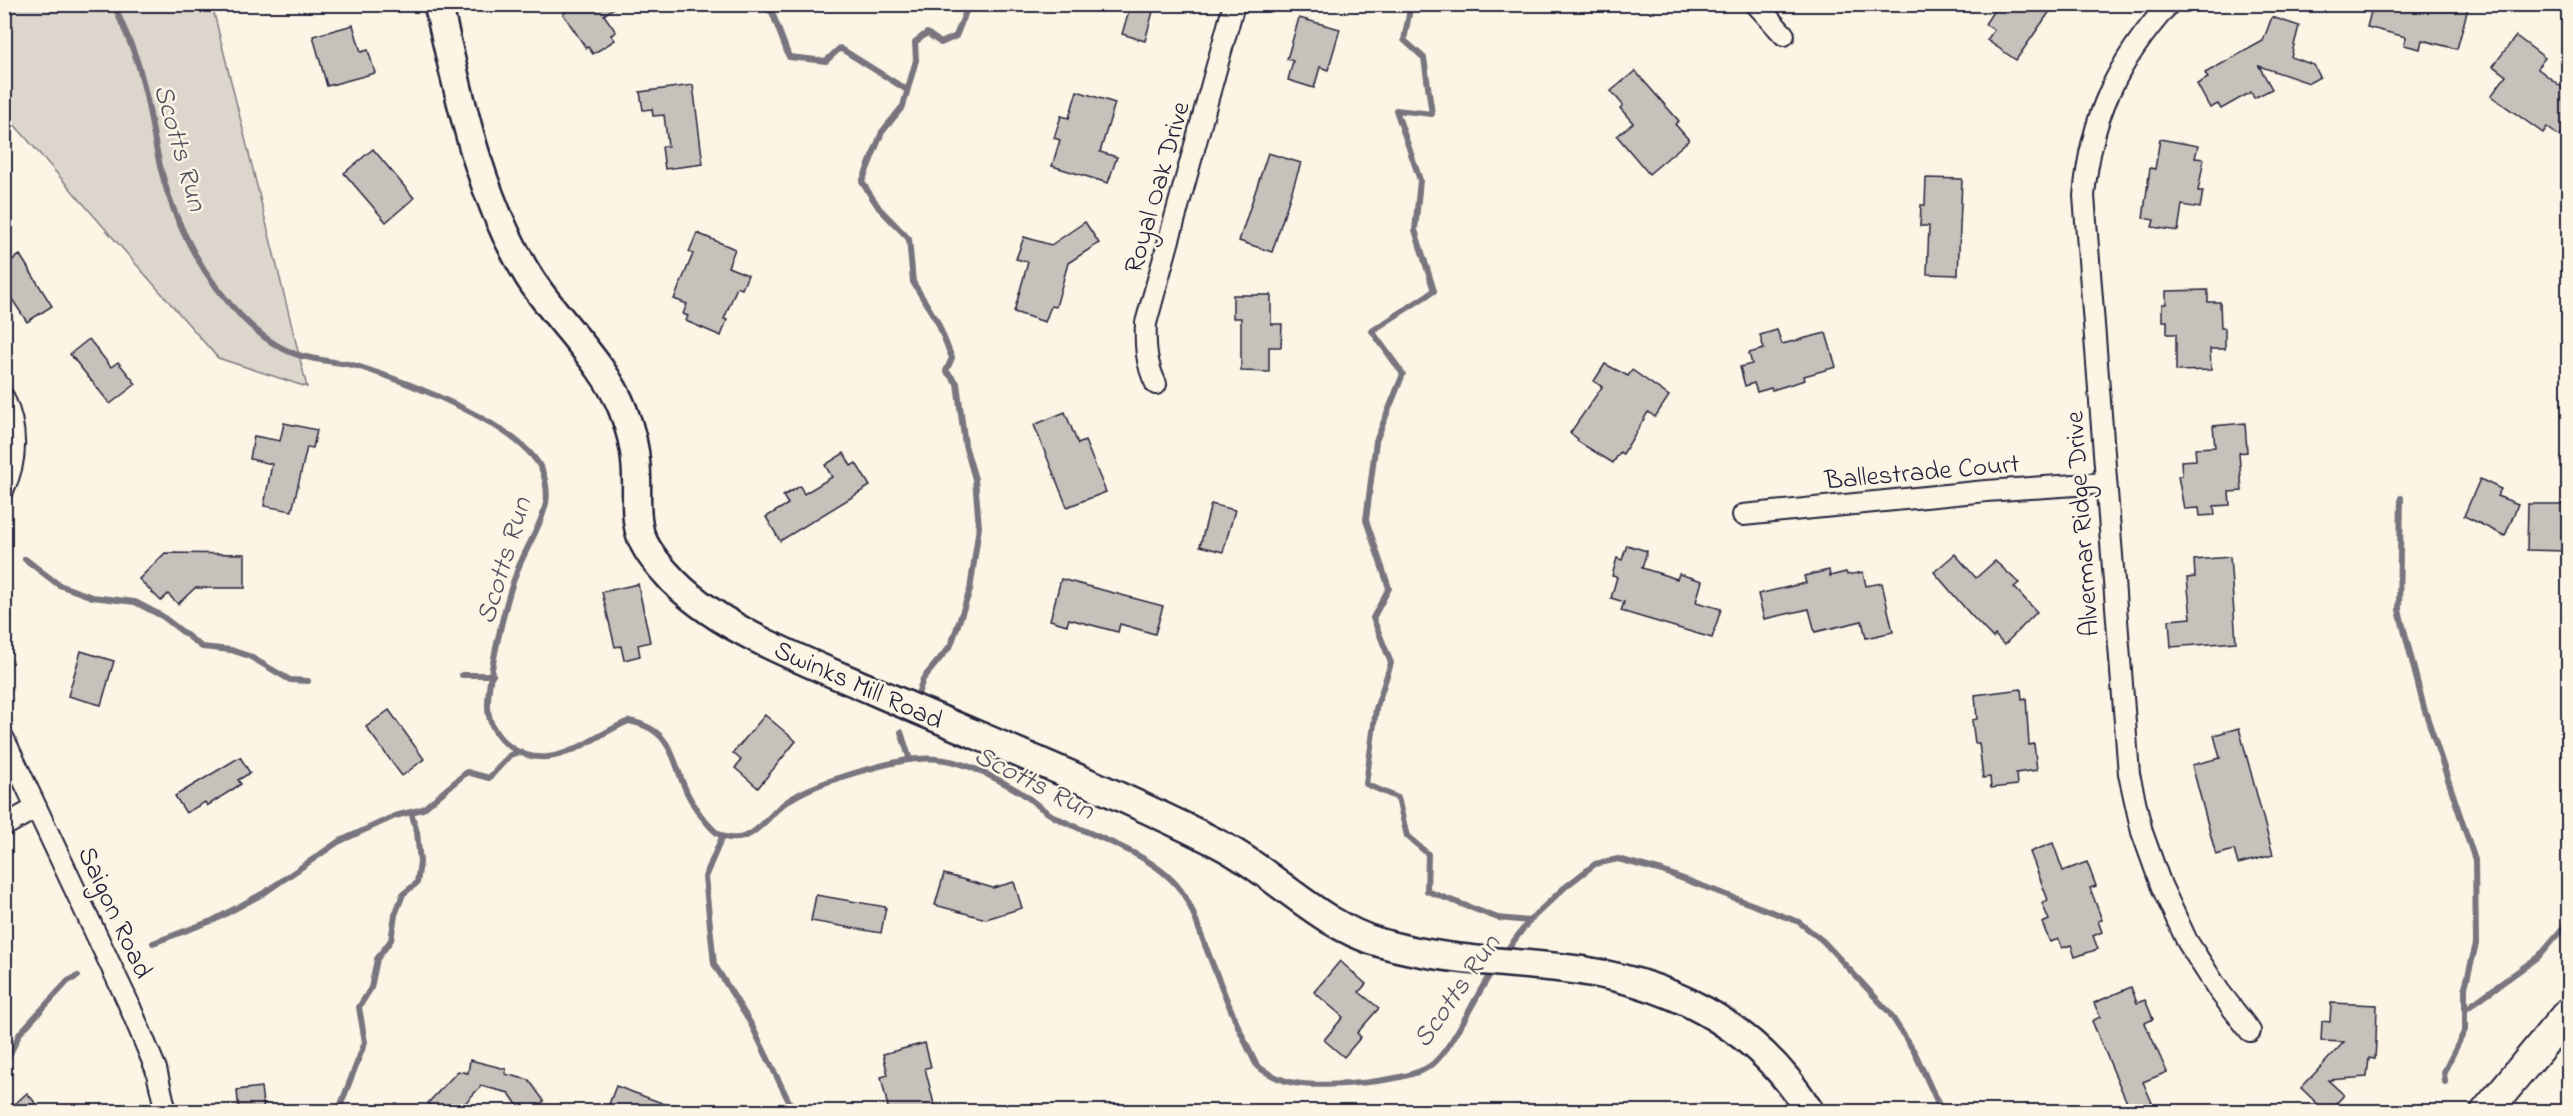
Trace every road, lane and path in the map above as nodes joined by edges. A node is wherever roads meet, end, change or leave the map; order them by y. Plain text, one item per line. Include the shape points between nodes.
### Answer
1 (438, 4) edge
2 (1234, 4) edge
3 (1756, 4) edge
4 (2169, 4) edge
5 (1784, 35) dead end
6 (1156, 384) dead end
7 (4, 398) edge
8 (2105, 483) junction
9 (4, 488) edge
10 (1743, 515) dead end
11 (4, 739) edge
12 (36, 808) junction
13 (4, 826) edge
14 (2568, 1013) edge
15 (2250, 1031) dead end
16 (166, 1112) edge
17 (1810, 1112) edge
18 (2486, 1112) edge

1 - 17 street, Swinks Mill Road via 472,148 506,236 530,278 622,405 632,435 637,521 642,539 669,578 694,600 785,652 1223,846 1347,931 1416,952 1559,967 1628,979 1688,1002 1749,1039 1776,1064
2 - 6 street, Royal Oak Drive via 1146,322 1145,347
3 - 5 street
4 - 8 street, Alvermar Ridge Drive via 2121,66 2106,100 2087,164 2084,196
7 - 9 street via 15,435 14,459
8 - 10 street, Ballestrade Court
8 - 15 street, Alvermar Ridge Drive via 2129,774 2142,832 2187,941
11 - 12 street, Saigon Road
12 - 13 street
12 - 16 street, Saigon Road via 127,1000 153,1061
14 - 18 main road

